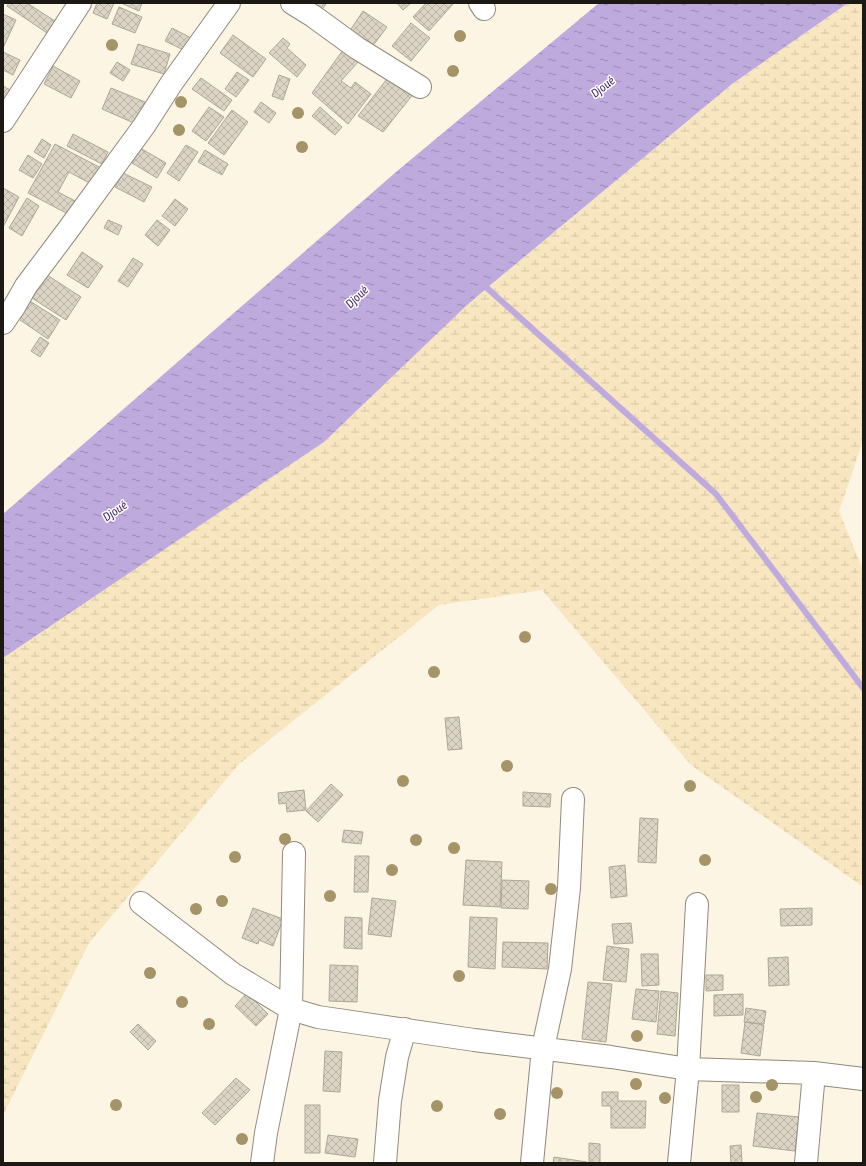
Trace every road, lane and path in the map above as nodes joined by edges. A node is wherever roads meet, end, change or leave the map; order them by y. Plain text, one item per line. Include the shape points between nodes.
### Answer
1 (80, 3) edge
2 (229, 3) edge
3 (292, 3) edge
4 (420, 87) dead end
5 (3, 121) edge
6 (3, 322) edge
7 (574, 799) dead end
8 (294, 852) dead end
9 (140, 903) dead end
10 (697, 904) dead end
11 (291, 1009) junction
12 (405, 1029) junction
13 (543, 1048) junction
14 (688, 1069) junction
15 (814, 1073) junction
16 (863, 1079) edge
17 (262, 1163) edge
18 (386, 1163) edge
19 (532, 1163) edge
20 (679, 1163) edge
21 (806, 1163) edge

1 - 5 street
2 - 6 street via 144,126 26,286
3 - 4 street
7 - 13 street via 569,888 560,969
8 - 11 street
9 - 11 street via 233,974
10 - 14 street
11 - 12 street via 318,1018
11 - 17 street
12 - 13 street
12 - 18 street via 397,1057 390,1101
13 - 14 street
13 - 19 street
14 - 15 street
14 - 20 street
15 - 16 street
15 - 21 street

